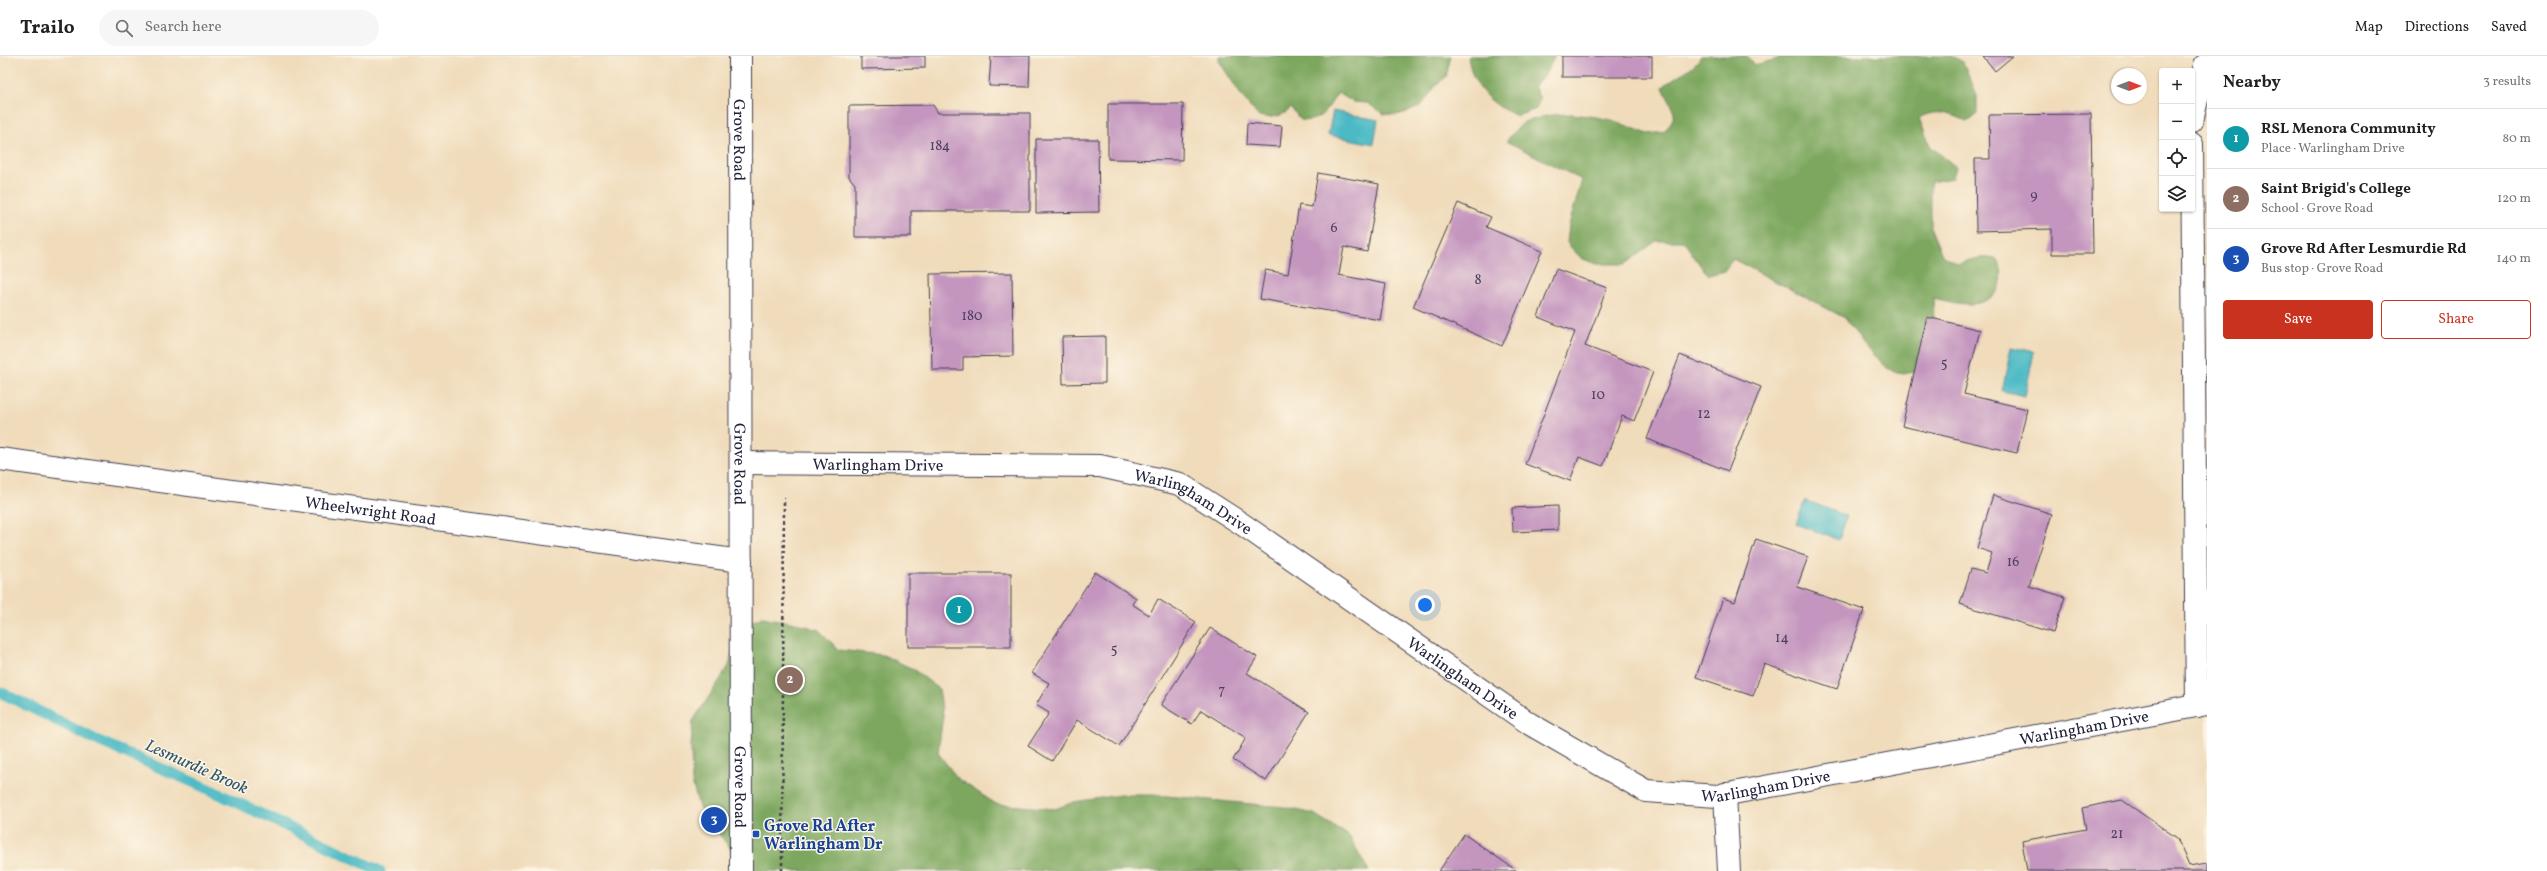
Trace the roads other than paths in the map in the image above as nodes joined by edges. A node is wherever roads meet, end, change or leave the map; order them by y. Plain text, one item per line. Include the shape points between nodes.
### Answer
1 (740, 56) edge
2 (2205, 65) dead end
3 (2195, 109) edge
4 (2193, 176) edge
5 (0, 459) edge
6 (741, 462) junction
7 (741, 561) junction
8 (2202, 705) edge
9 (1725, 794) junction
10 (741, 871) edge
11 (1729, 871) edge

1 - 6 street, Grove Road
2 - 3 street
4 - 8 street
5 - 7 street, Wheelwright Road
6 - 7 street, Grove Road
6 - 9 street, Warlingham Drive via 1100,466 1180,484 1242,524 1530,724 1646,791 1717,796
7 - 10 street, Grove Road
8 - 9 street, Warlingham Drive
9 - 11 street

